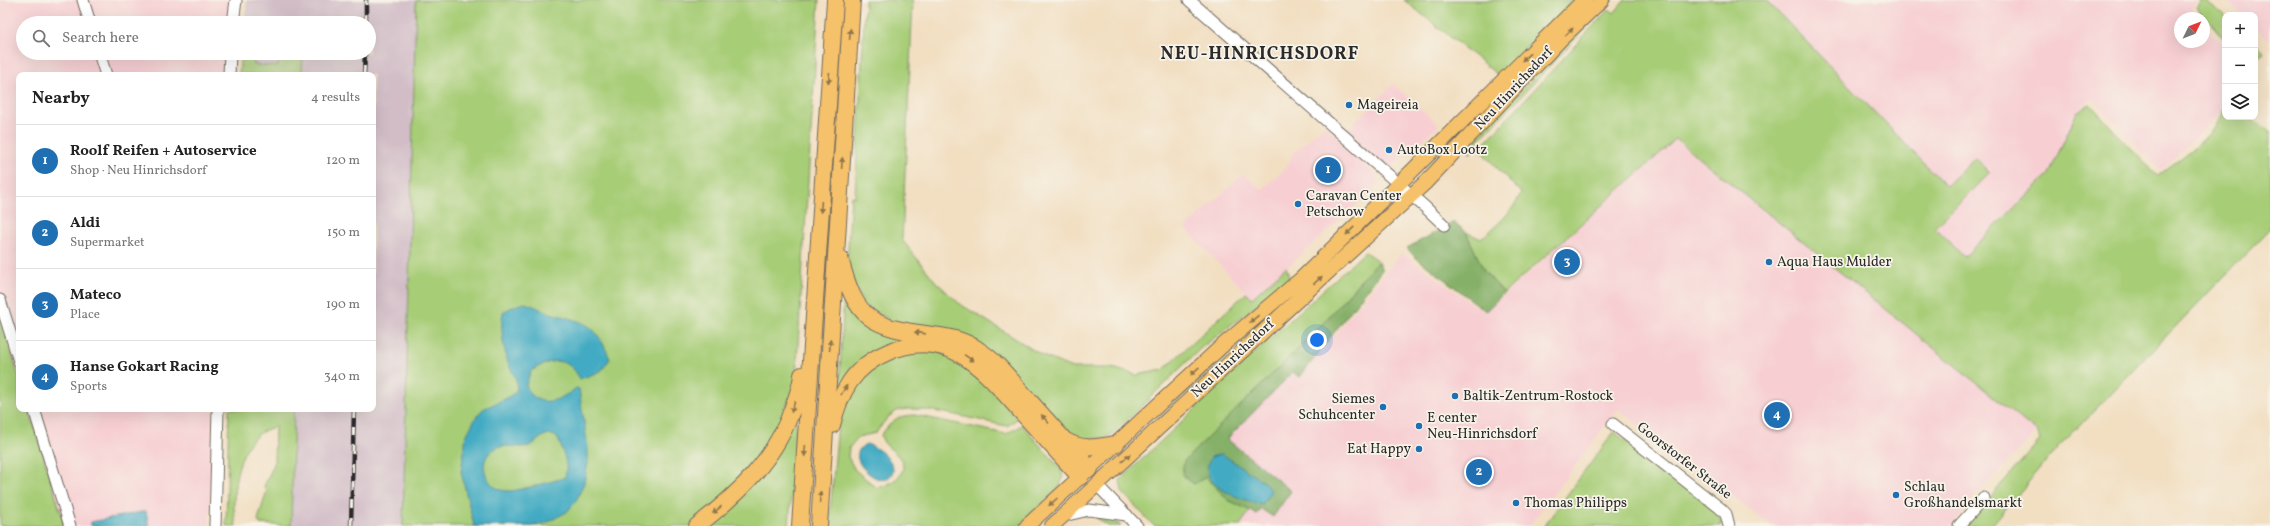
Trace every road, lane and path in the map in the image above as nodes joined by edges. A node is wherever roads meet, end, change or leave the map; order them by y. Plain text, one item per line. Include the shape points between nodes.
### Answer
1 (83, 0) edge
2 (236, 0) edge
3 (835, 0) edge
4 (852, 0) edge
5 (1189, 0) edge
6 (1584, 0) edge
7 (1602, 0) edge
8 (88, 16) edge
9 (234, 16) edge
10 (101, 60) edge
11 (230, 60) edge
12 (105, 72) edge
13 (229, 72) edge
14 (1414, 169) junction
15 (1398, 185) junction
16 (1411, 196) junction
17 (1399, 206) junction
18 (1444, 225) dead end
19 (836, 244) junction
20 (0, 300) edge
21 (813, 328) junction
22 (16, 351) edge
23 (35, 412) edge
24 (218, 412) edge
25 (1613, 424) dead end
26 (1061, 437) junction
27 (1116, 444) junction
28 (822, 468) junction
29 (1085, 473) junction
30 (1098, 485) junction
31 (1984, 498) dead end
32 (1126, 515) junction
33 (1057, 521) edge
34 (70, 526) edge
35 (215, 526) edge
36 (697, 526) edge
37 (800, 526) edge
38 (818, 526) edge
39 (1027, 526) edge
40 (1137, 526) edge
41 (1730, 526) edge
42 (1959, 526) edge

1 - 8 street
2 - 9 street
3 -> 21 highway
19 -> 4 highway
5 - 15 street
6 -> 14 main road, Neu Hinrichsdorf
16 -> 7 main road, Neu Hinrichsdorf via 1463,145 1561,39
10 - 12 street
11 - 13 street
14 - 15 main road, Neu Hinrichsdorf
14 - 16 main road via 1408,180
15 - 16 street
15 - 17 main road
15 -> 27 main road, Neu Hinrichsdorf via 1282,296 1223,345
16 - 17 main road, Neu Hinrichsdorf
16 - 18 street
30 -> 17 main road, Neu Hinrichsdorf
26 -> 19 highway via 998,366 979,349 950,337 888,328 869,317 850,293
28 -> 19 highway
20 - 22 street
21 -> 36 highway via 804,357 802,379 781,438 751,479
21 -> 37 highway
23 - 34 street
24 - 35 street
25 - 41 street, Goorstorfer Straße via 1720,508 1726,514
26 - 27 highway via 1072,444 1087,448
26 - 29 highway
27 - 29 main road, Neu Hinrichsdorf
28 -> 29 highway via 839,400 851,379 882,354 904,347 923,345 952,350 977,364
38 -> 28 highway
29 - 30 main road
29 -> 39 main road, Neu Hinrichsdorf
30 - 32 street
30 - 33 main road, Neu Hinrichsdorf
31 - 42 street
32 - 33 street via 1089,510
32 - 40 street

